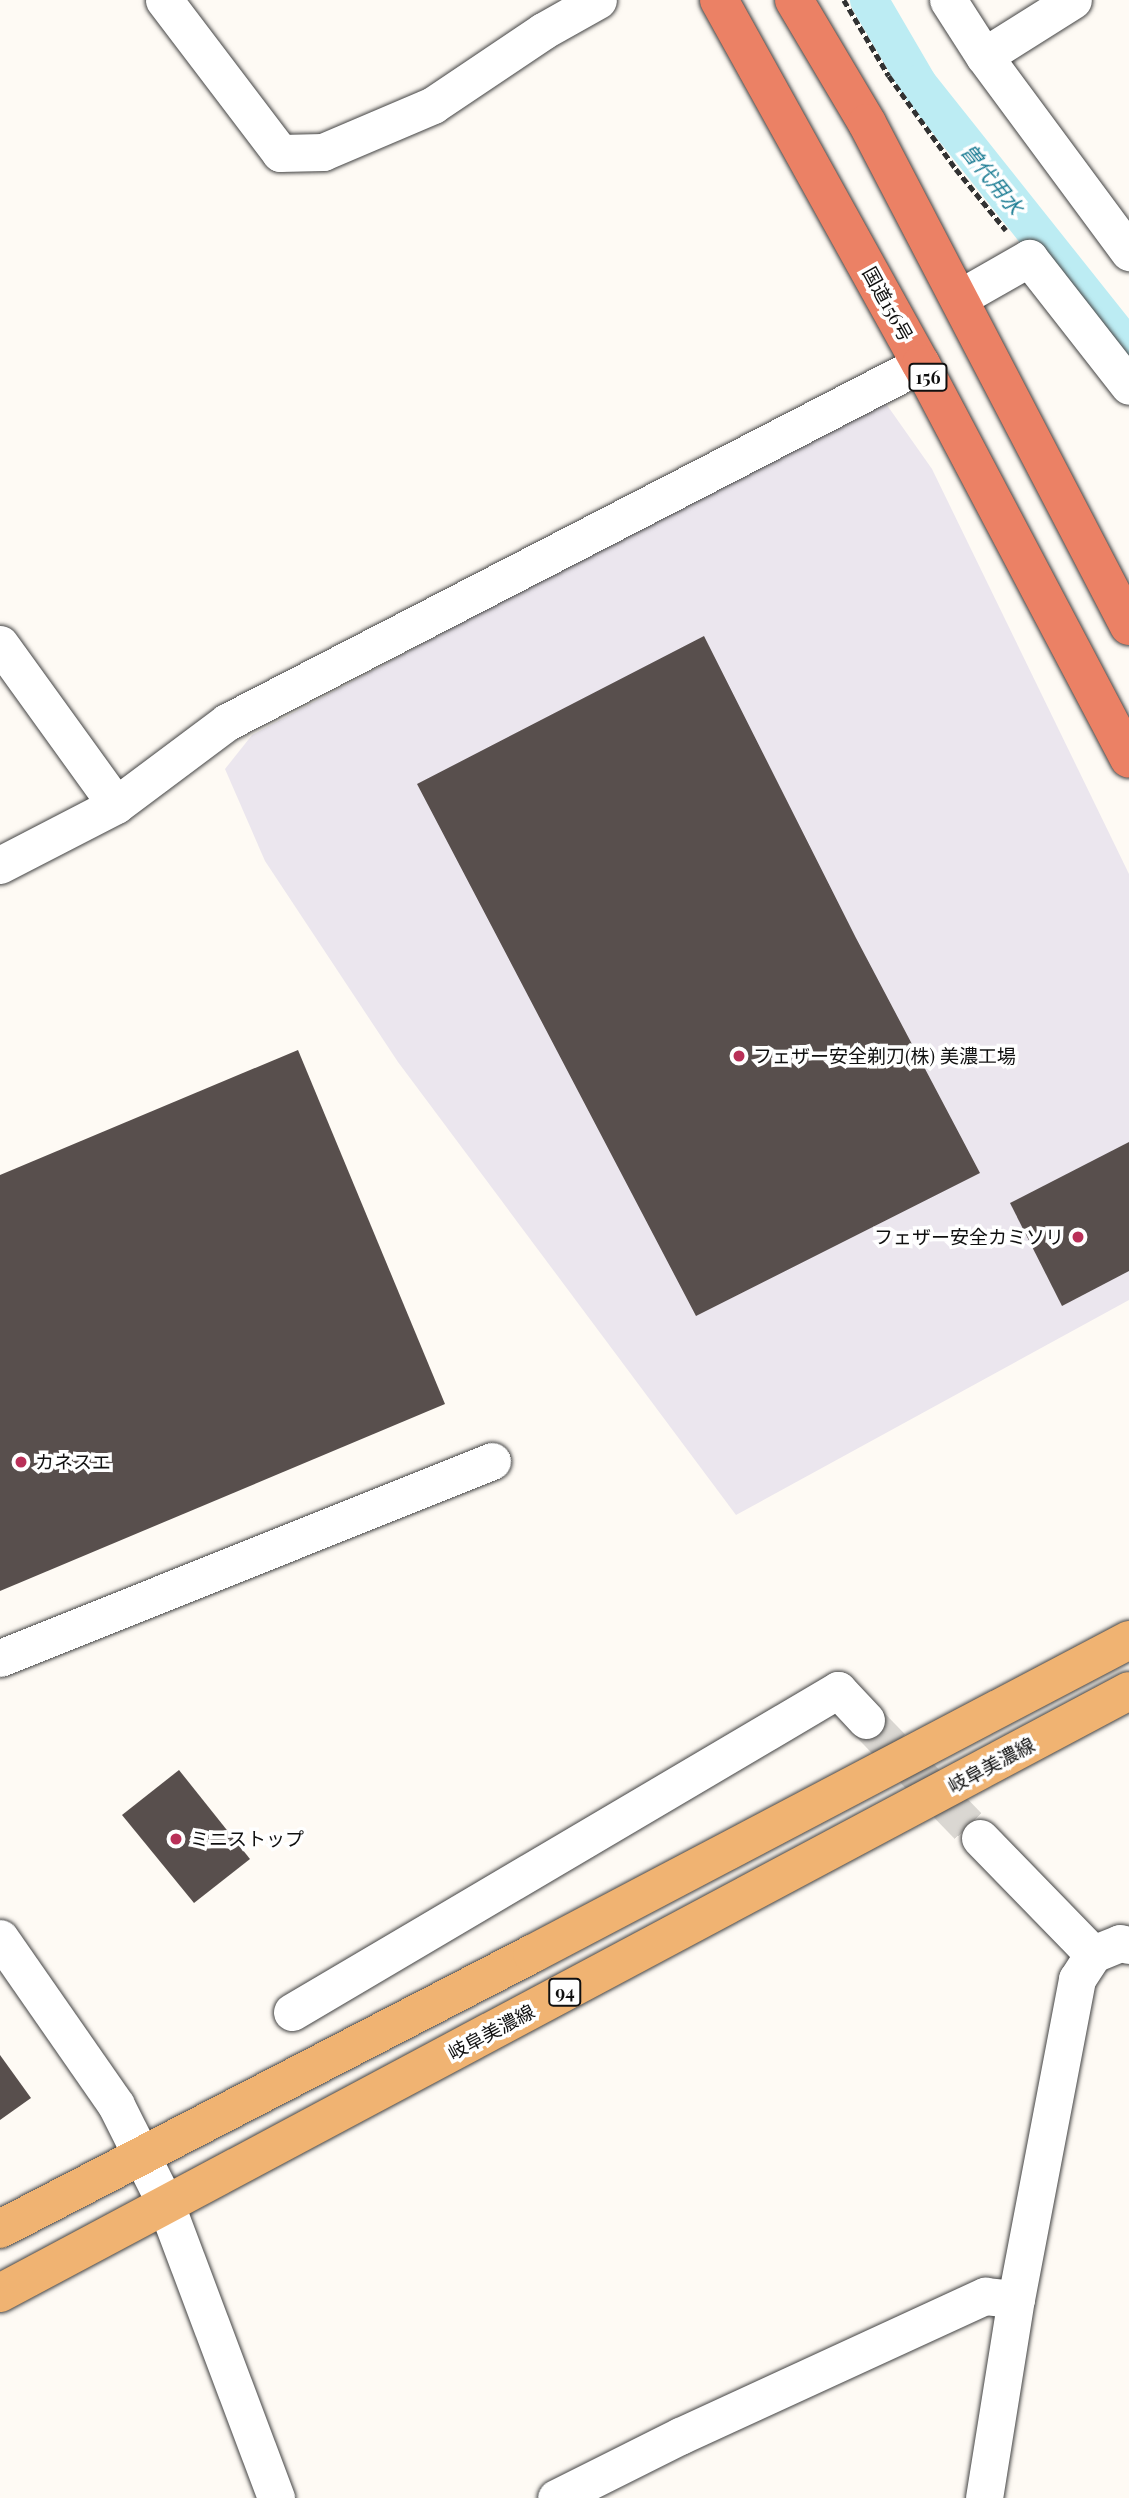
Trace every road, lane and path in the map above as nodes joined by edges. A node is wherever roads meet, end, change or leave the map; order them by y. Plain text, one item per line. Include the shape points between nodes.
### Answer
1 (164, 0) edge
2 (597, 0) edge
3 (719, 0) edge
4 (794, 0) edge
5 (844, 0) edge
6 (948, 0) edge
7 (1073, 0) edge
8 (984, 56) junction
9 (1129, 252) edge
10 (1029, 258) junction
11 (959, 298) junction
12 (921, 364) junction
13 (1129, 386) edge
14 (1129, 626) edge
15 (0, 644) edge
16 (1129, 759) edge
17 (116, 805) junction
18 (0, 865) edge
19 (492, 1461) dead end
20 (1129, 1640) edge
21 (0, 1658) edge
22 (1129, 1691) edge
23 (866, 1720) tunnel mouth
24 (980, 1838) tunnel mouth
25 (0, 1938) edge
26 (1129, 1945) edge
27 (1093, 1954) junction
28 (292, 2012) dead end
29 (141, 2156) junction
30 (166, 2205) junction
31 (0, 2229) edge
32 (0, 2293) edge
33 (1016, 2299) junction
34 (275, 2498) edge
35 (556, 2498) edge
36 (984, 2498) edge

1 - 2 street via 280,153 323,152 433,105
3 - 12 highway, 国道156号 / 156
4 - 11 highway via 867,123
5 - 10 path via 888,76
6 - 8 street
7 - 8 street
8 - 9 street
10 - 11 street
10 - 13 street
11 - 14 highway
12 - 16 highway, 国道156号 / 156
12 - 17 street via 227,722
15 - 17 street
17 - 18 street
19 - 21 street
20 - 29 main road, 94
22 - 30 main road, 岐阜美濃線 / 94
23 - 28 street via 838,1690
24 - 27 street
25 - 29 street via 116,2105
26 - 27 street via 1120,1943
27 - 33 street via 1077,1979
29 - 30 street
29 - 31 main road, 94
30 - 32 main road, 岐阜美濃線 / 94
30 - 34 street
33 - 35 street via 985,2296
33 - 36 street

